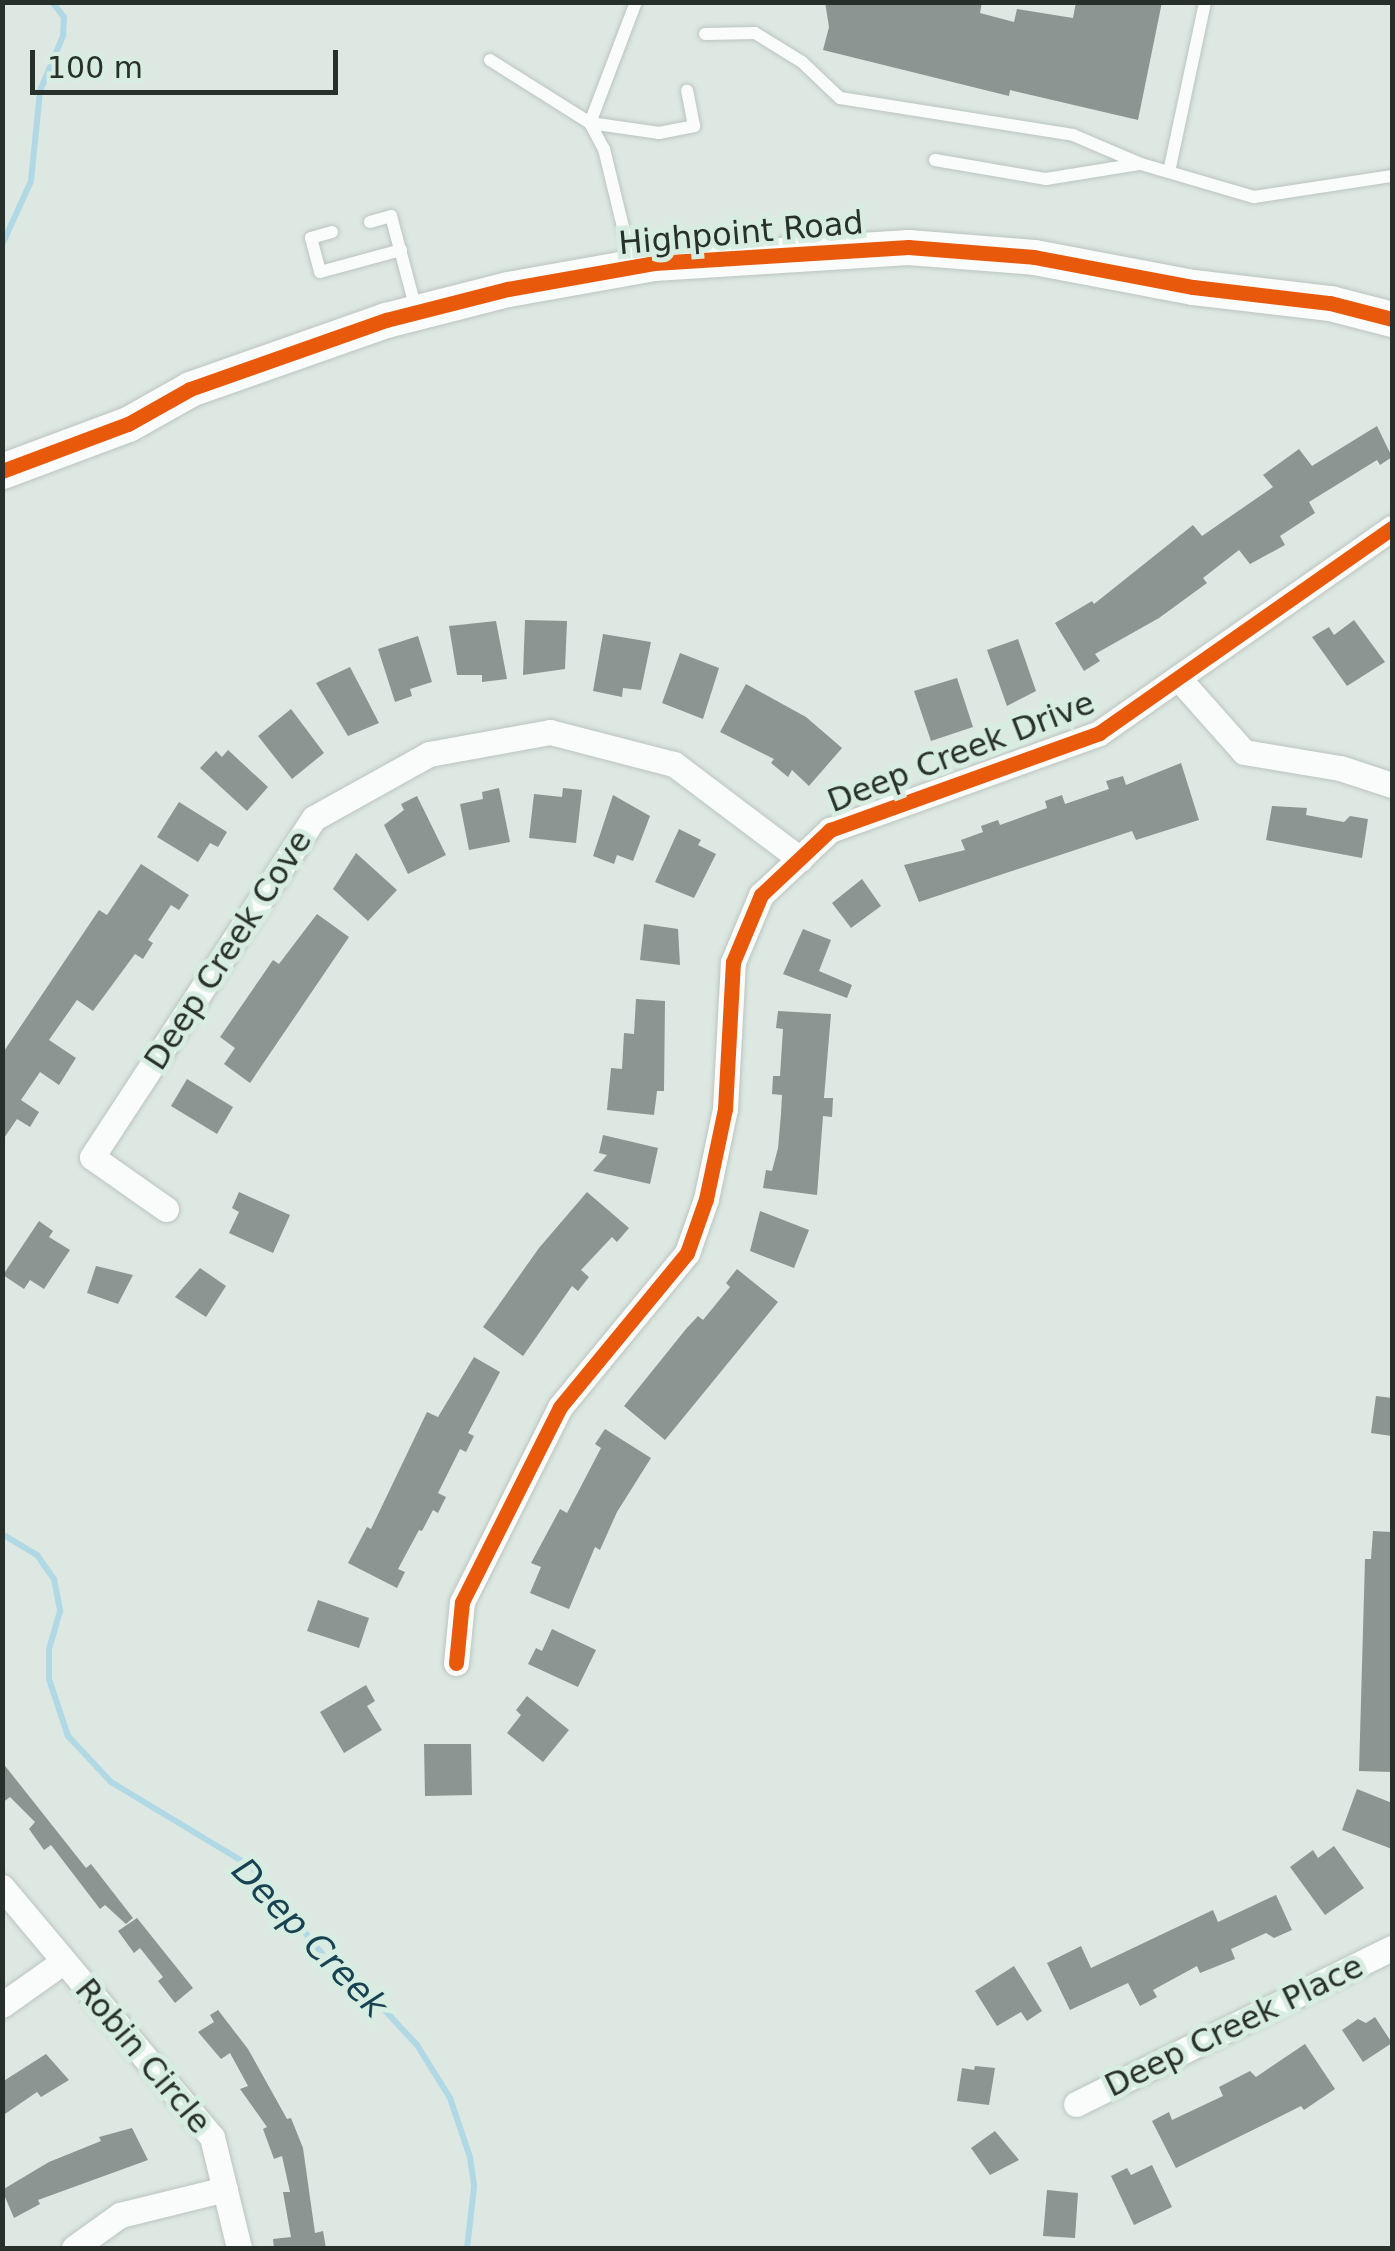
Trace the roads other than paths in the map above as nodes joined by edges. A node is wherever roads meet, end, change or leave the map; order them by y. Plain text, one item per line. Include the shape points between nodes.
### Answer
1 (636, 2) edge
2 (1205, 2) edge
3 (705, 34) dead end
4 (490, 60) dead end
5 (686, 92) dead end
6 (590, 123) junction
7 (934, 160) dead end
8 (1141, 164) junction
9 (1170, 172) junction
10 (1392, 176) edge
11 (370, 222) dead end
12 (332, 232) dead end
13 (401, 250) junction
14 (633, 267) junction
15 (417, 312) junction
16 (1392, 319) edge
17 (2, 471) edge
18 (1392, 528) edge
19 (1180, 680) junction
20 (1392, 785) edge
21 (800, 859) junction
22 (166, 1210) dead end
23 (456, 1663) dead end
24 (2, 1886) edge
25 (1392, 1948) edge
26 (64, 1961) junction
27 (2, 2005) edge
28 (1076, 2104) dead end
29 (225, 2190) junction
30 (74, 2248) edge
31 (239, 2248) edge

1 - 6 lane
2 - 9 lane
3 - 8 lane via 755,33 802,62 840,98 1073,135
4 - 6 lane
5 - 6 lane via 694,126 659,133
6 - 14 lane via 604,149
7 - 8 lane via 1046,179
8 - 9 lane
9 - 10 lane via 1254,197
11 - 13 lane via 391,216
12 - 13 lane via 311,238 320,272
13 - 15 lane
14 - 15 street, Highpoint Road
14 - 16 street, Highpoint Road via 908,247 1034,257 1193,287 1330,303
15 - 17 street, Highpoint Road via 190,389 128,424
18 - 19 street, Deep Creek Drive
19 - 20 street via 1244,752 1340,768
19 - 21 street, Deep Creek Drive via 1099,733 830,830
21 - 22 street, Deep Creek Cove via 674,764 550,732 429,754 314,818 92,1157
21 - 23 street, Deep Creek Drive via 761,895 733,962 725,1109 687,1254 560,1407 462,1602
24 - 26 street, Robin Circle
25 - 28 street, Deep Creek Place
26 - 27 street
26 - 29 street, Robin Circle via 212,2137
29 - 30 street via 120,2215
29 - 31 street, Robin Circle

